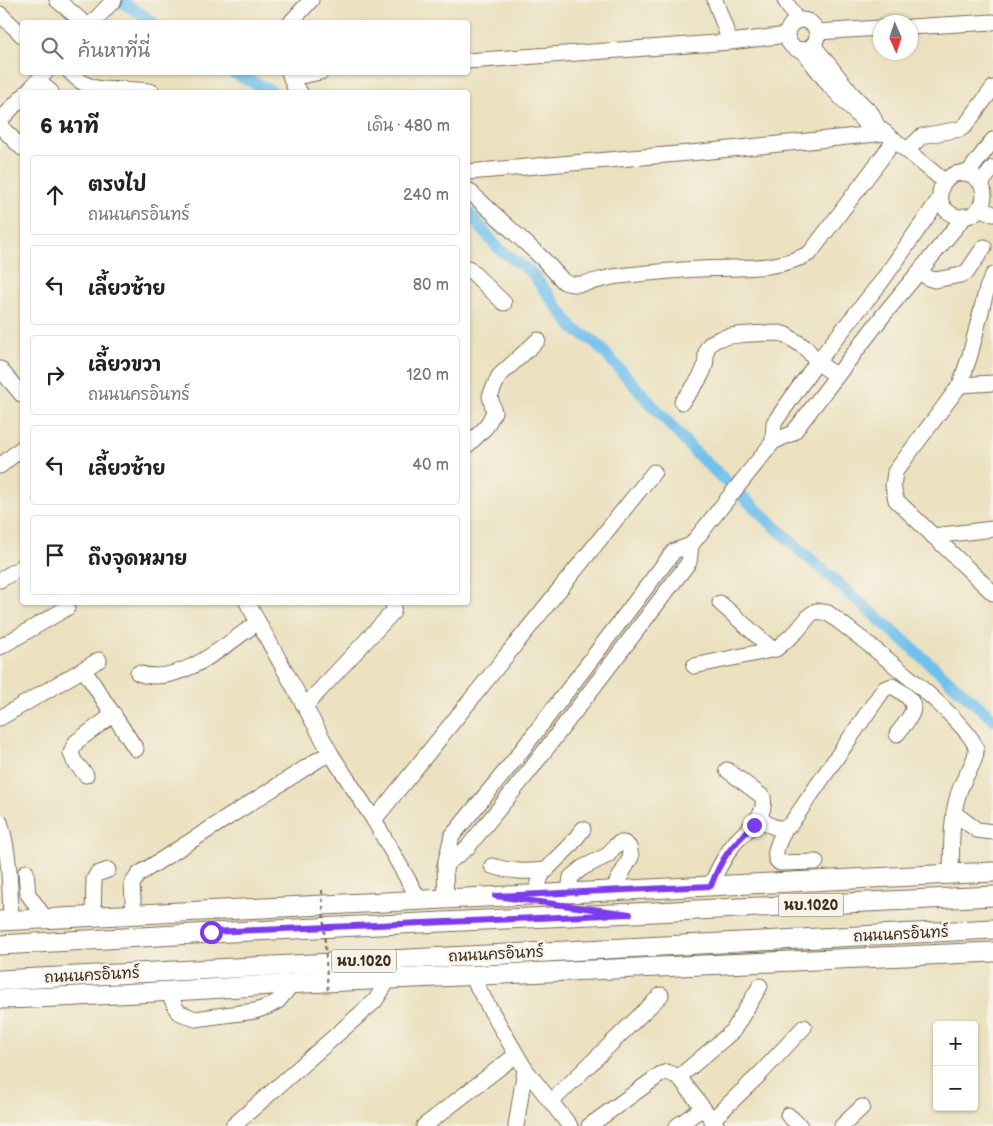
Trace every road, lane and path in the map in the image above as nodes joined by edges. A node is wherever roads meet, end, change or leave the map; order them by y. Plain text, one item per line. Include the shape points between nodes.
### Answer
1 (57, 0) edge
2 (311, 0) edge
3 (715, 0) edge
4 (785, 0) edge
5 (109, 5) edge
6 (0, 14) edge
7 (81, 20) edge
8 (96, 20) edge
9 (293, 20) edge
10 (797, 21) junction
11 (993, 22) edge
12 (918, 27) edge
13 (873, 29) edge
14 (20, 33) edge
15 (787, 35) junction
16 (730, 42) junction
17 (811, 42) junction
18 (470, 61) edge
19 (73, 75) edge
20 (290, 75) edge
21 (37, 82) edge
22 (993, 88) edge
23 (48, 90) edge
24 (101, 90) edge
25 (101, 90) edge
26 (148, 90) edge
27 (298, 90) edge
28 (20, 100) edge
29 (0, 121) edge
30 (0, 126) edge
31 (892, 137) junction
32 (993, 140) edge
33 (20, 146) edge
34 (993, 168) edge
35 (470, 172) edge
36 (968, 173) junction
37 (944, 181) junction
38 (981, 184) junction
39 (470, 192) edge
40 (940, 198) junction
41 (986, 211) edge
42 (965, 216) junction
43 (984, 247) dead end
44 (470, 270) edge
45 (921, 271) junction
46 (993, 275) edge
47 (882, 281) junction
48 (901, 295) junction
49 (504, 303) dead end
50 (538, 340) dead end
51 (817, 362) junction
52 (0, 369) edge
53 (836, 376) junction
54 (993, 383) edge
55 (960, 385) junction
56 (20, 393) edge
57 (682, 402) dead end
58 (773, 442) junction
59 (470, 443) edge
60 (20, 450) edge
61 (0, 466) edge
62 (654, 472) dead end
63 (993, 529) edge
64 (933, 536) junction
65 (691, 545) junction
66 (20, 568) edge
67 (0, 580) edge
68 (993, 593) edge
69 (720, 603) dead end
70 (250, 605) edge
71 (394, 605) edge
72 (67, 608) dead end
73 (258, 622) junction
74 (616, 627) junction
75 (631, 639) junction
76 (0, 647) edge
77 (772, 650) junction
78 (99, 660) dead end
79 (694, 666) dead end
80 (84, 670) junction
81 (138, 673) dead end
82 (305, 706) junction
83 (114, 714) junction
84 (0, 718) edge
85 (897, 734) dead end
86 (136, 749) dead end
87 (332, 754) junction
88 (512, 762) junction
89 (727, 770) dead end
90 (527, 774) junction
91 (86, 775) dead end
92 (474, 809) junction
93 (954, 813) junction
94 (758, 817) junction
95 (374, 820) junction
96 (489, 821) junction
97 (0, 822) edge
98 (786, 828) junction
99 (583, 829) dead end
100 (993, 832) edge
101 (816, 862) dead end
102 (445, 865) junction
103 (492, 866) dead end
104 (108, 870) dead end
105 (547, 870) junction
106 (26, 872) dead end
107 (993, 872) edge
108 (951, 874) junction
109 (711, 886) junction
110 (322, 890) dead end
111 (612, 891) junction
112 (569, 892) junction
113 (535, 894) junction
114 (495, 896) junction
115 (993, 896) edge
116 (446, 900) junction
117 (420, 901) junction
118 (630, 914) junction
119 (134, 915) junction
120 (93, 916) junction
121 (45, 918) junction
122 (6, 921) edge
123 (993, 929) edge
124 (728, 942) junction
125 (0, 945) edge
126 (993, 952) edge
127 (619, 967) junction
128 (471, 974) junction
129 (390, 979) junction
130 (0, 980) edge
131 (292, 984) junction
132 (760, 986) dead end
133 (168, 992) junction
134 (328, 994) dead end
135 (661, 995) dead end
136 (0, 999) edge
137 (804, 1027) dead end
138 (516, 1055) junction
139 (525, 1069) junction
140 (679, 1077) junction
141 (552, 1101) junction
142 (862, 1107) dead end
143 (788, 1115) dead end
144 (711, 1118) edge
145 (233, 1126) edge
146 (424, 1126) edge
147 (516, 1126) edge
148 (570, 1126) edge
149 (589, 1126) edge
150 (677, 1126) edge
151 (800, 1126) edge
152 (842, 1126) edge

1 - 7 street
2 - 9 street
3 - 16 street
4 - 10 street
5 - 8 street
6 - 14 street
10 - 15 street
10 - 17 street via 813,24
11 - 12 street
13 - 17 street
15 - 16 street
15 - 17 street via 792,45
16 - 18 street
17 - 31 street via 852,94
19 - 25 street via 89,87
20 - 27 street
21 - 23 street
22 - 31 street via 960,129 922,136
24 - 26 street
28 - 29 street
30 - 33 street
31 - 35 street
31 - 37 street
31 - 39 street via 810,253 798,260 767,266 616,276 568,284
32 - 36 street
34 - 38 street
36 - 37 street via 959,173
36 - 38 street
37 - 40 street
38 - 41 street
40 - 42 street via 949,212
40 - 47 street
41 - 42 street
42 - 45 street
43 - 45 street via 961,276 935,280
44 - 49 street
45 - 48 street
46 - 55 street
47 - 48 street
47 - 51 street
48 - 53 street
50 - 59 street via 499,376 490,396 494,412 486,427
51 - 53 street
51 - 57 street via 806,348 786,335 737,336 713,341 706,351 705,365 697,382
51 - 58 street via 774,422
52 - 56 street
53 - 58 street via 793,433
54 - 55 street
55 - 64 street via 895,472 896,500
58 - 65 street
60 - 61 street
62 - 95 street
63 - 64 street
64 - 68 street
65 - 74 street via 674,550
65 - 75 street via 690,562
66 - 67 street
69 - 77 street
70 - 73 street
71 - 82 street via 394,612
72 - 76 street
73 - 81 street via 181,671 156,677
73 - 82 street
74 - 75 street
74 - 88 street
75 - 90 street
77 - 79 street
77 - 93 street via 790,638 810,615 822,611 884,655 939,704 970,736 976,749
78 - 80 street
80 - 83 street
80 - 84 street
82 - 87 street
83 - 86 street
83 - 91 street via 72,748 70,754
85 - 98 street via 912,716 914,708 892,686 878,696
87 - 95 street
87 - 119 street via 139,874 132,884
88 - 90 street
88 - 92 street
89 - 94 street via 763,797
90 - 96 street
92 - 96 street
92 - 102 street via 452,836
93 - 100 street via 977,830
93 - 108 street
94 - 98 street via 775,828
94 - 109 street via 718,866
95 - 117 street
96 - 102 street via 467,848
97 - 122 street via 8,858
98 - 101 street via 776,852 777,861
99 - 105 street
102 - 116 street
103 - 105 street via 508,871
104 - 120 street via 97,874 94,879
105 - 113 street via 542,874
106 - 121 street via 28,894
107 - 108 main road, นบ.1020
108 - 109 main road, นบ.1020
109 - 111 main road, นบ.1020
110 - 134 path, bridge
111 - 112 main road, นบ.1020
111 - 112 street via 631,857 629,846 624,843 614,846 608,855 570,877
112 - 113 main road, นบ.1020
113 - 114 main road, นบ.1020
114 - 116 main road, นบ.1020
114 - 118 main road
115 - 118 main road, นบ.1020
116 - 117 main road, นบ.1020
117 - 119 main road, นบ.1020
118 - 125 main road, นบ.1020 via 211,932
119 - 120 main road, นบ.1020
120 - 121 main road, นบ.1020
121 - 122 main road, นบ.1020
123 - 124 main road, ถนนนครอินทร์ / นบ.1020
124 - 127 main road
124 - 130 main road, ถนนนครอินทร์ / นบ.1020
126 - 127 main road, ถนนนครอินทร์ / นบ.1020
127 - 128 main road, ถนนนครอินทร์ / นบ.1020
128 - 129 main road, ถนนนครอินทร์ / นบ.1020
128 - 138 street
129 - 131 main road, ถนนนครอินทร์ / นบ.1020
129 - 145 street via 375,1001
131 - 133 main road, ถนนนครอินทร์ / นบ.1020
131 - 133 street via 278,1001 267,1008 195,1019 178,1012
132 - 140 street via 732,1030
133 - 136 main road, ถนนนครอินทร์ / นบ.1020
135 - 141 street
137 - 144 street via 760,1074
138 - 139 street
138 - 146 street
139 - 141 street
139 - 147 street
140 - 144 street
140 - 149 street via 670,1072 661,1074
141 - 148 street
142 - 152 street
143 - 151 street
144 - 150 street

